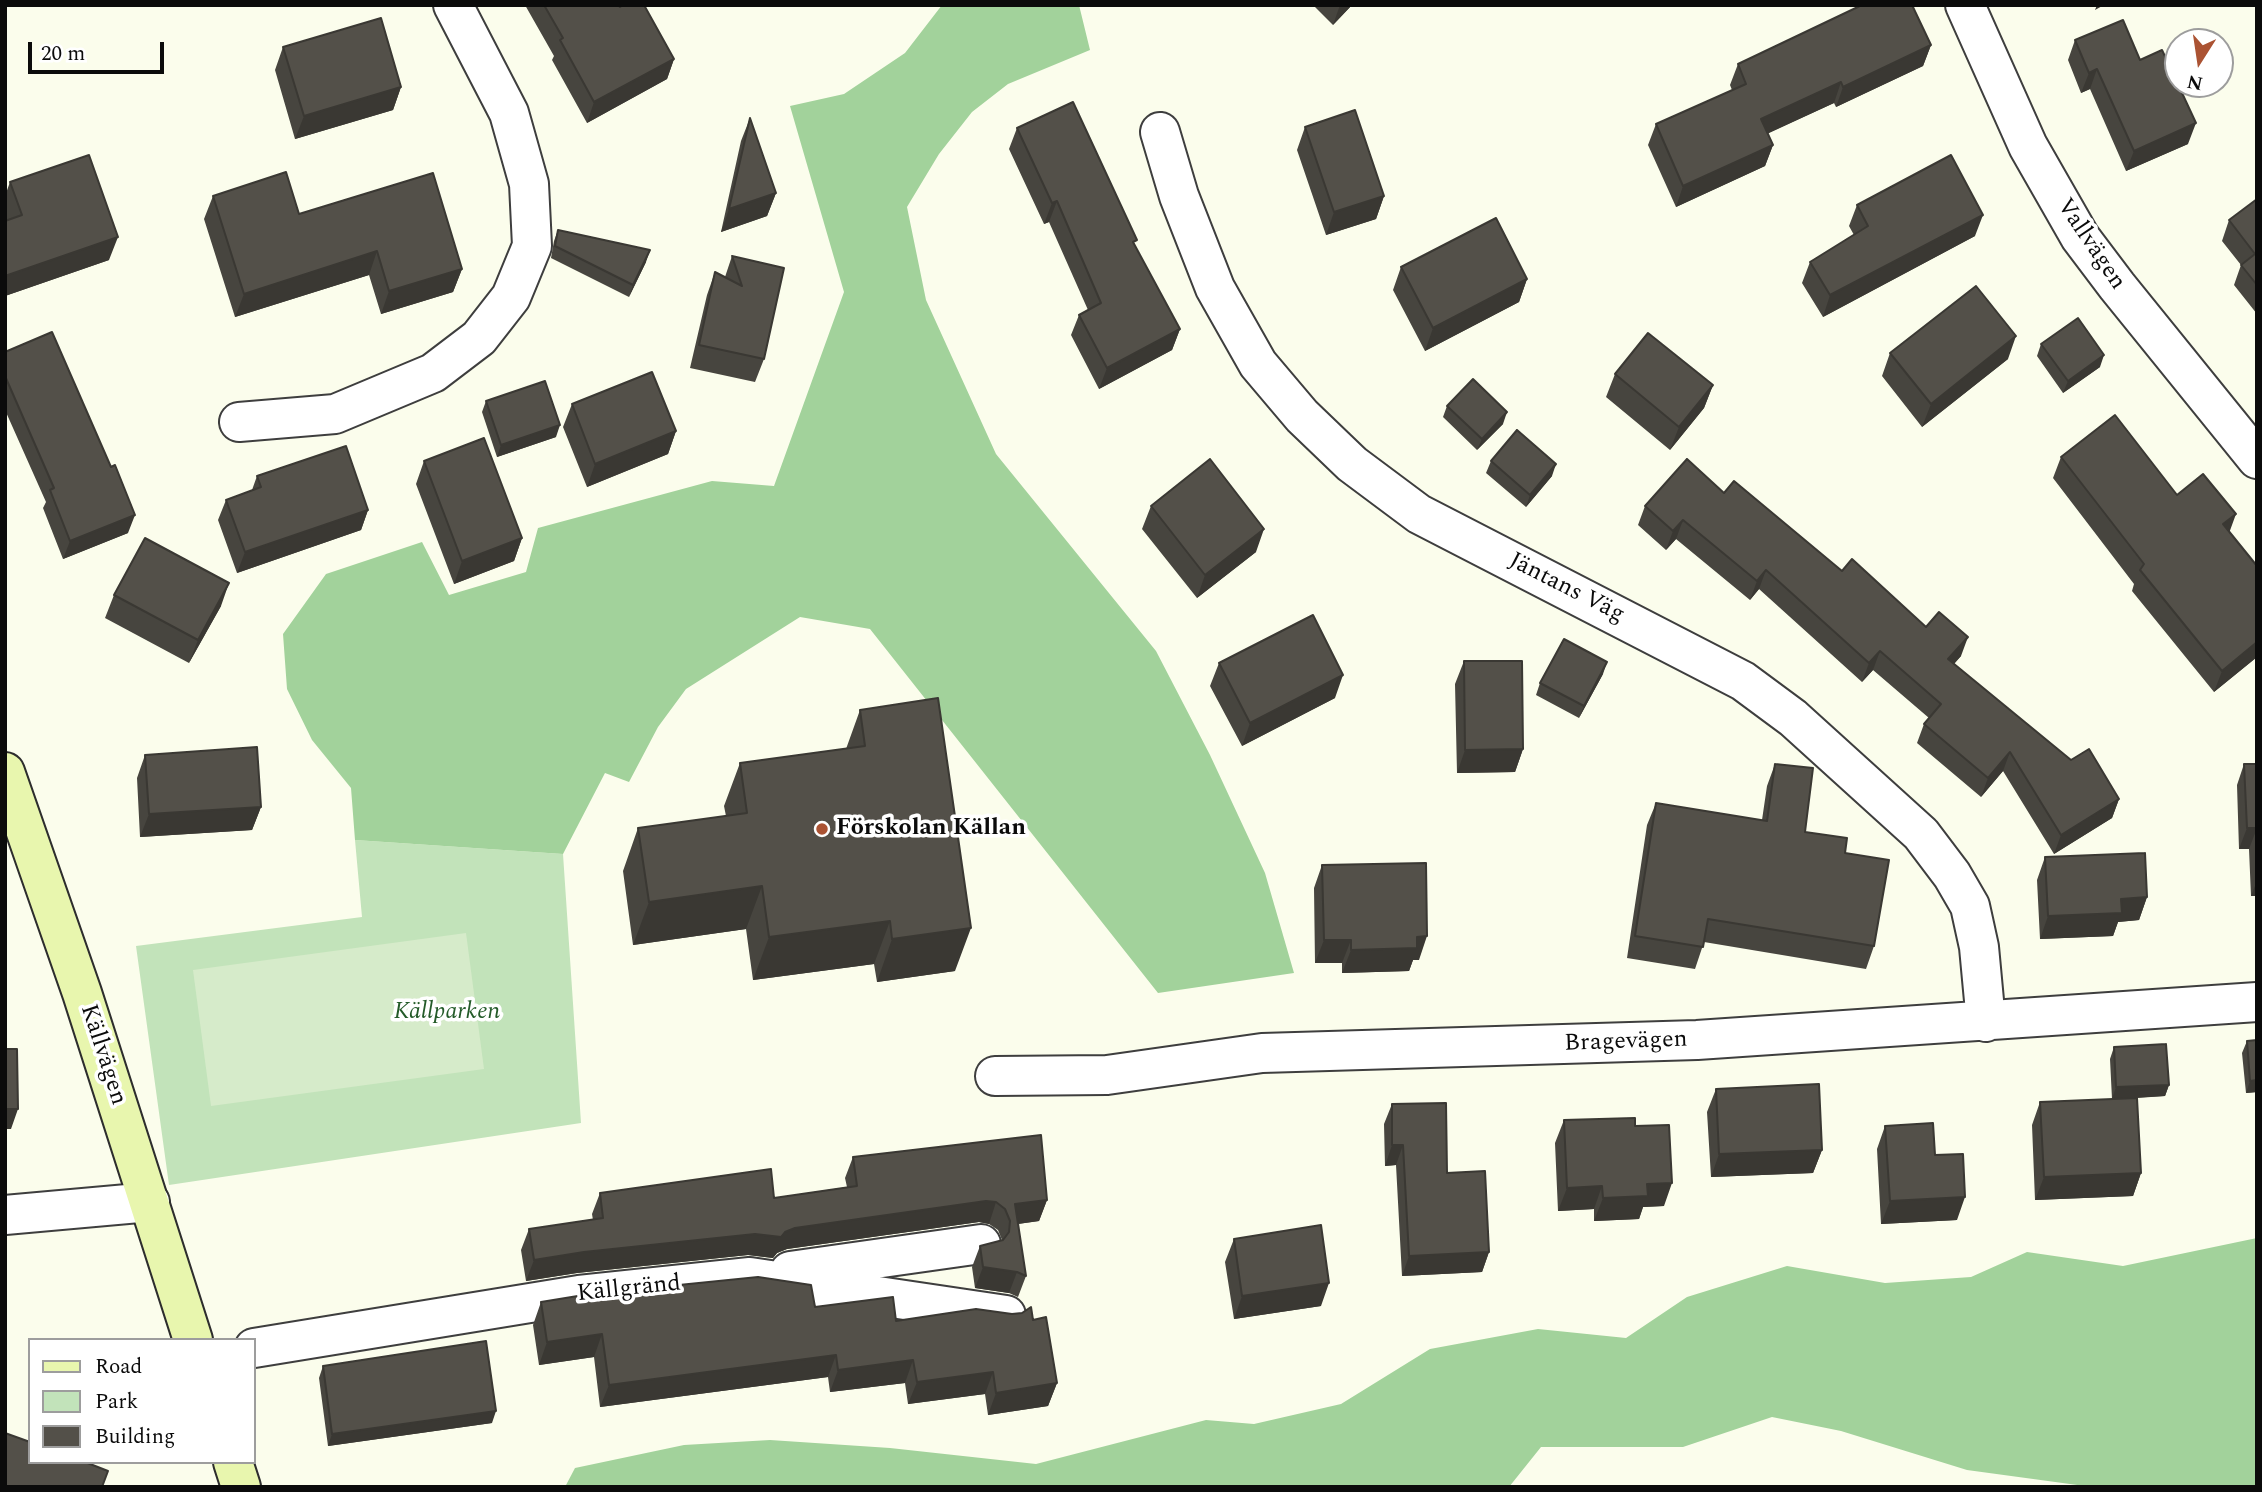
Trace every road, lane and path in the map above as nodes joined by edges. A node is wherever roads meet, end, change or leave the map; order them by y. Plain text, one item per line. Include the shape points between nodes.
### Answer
1 (453, 5) edge
2 (1965, 5) edge
3 (1160, 132) dead end
4 (239, 422) dead end
5 (2257, 459) edge
6 (5, 772) edge
7 (2257, 1002) edge
8 (1986, 1022) junction
9 (995, 1076) dead end
10 (150, 1202) junction
11 (5, 1215) edge
12 (981, 1244) edge
13 (750, 1277) junction
14 (1006, 1315) edge
15 (192, 1338) edge
16 (256, 1348) edge
17 (234, 1464) edge
18 (241, 1487) edge

1 - 4 street via 509,113 529,184 532,246 511,297 480,338 433,373 335,414
2 - 5 street, Vallvägen via 2028,146 2080,237
3 - 8 street, Jäntans Väg via 1214,288 1258,364 1302,416 1352,464 1419,514 1743,681 1793,718 1921,834 1952,875 1970,906
6 - 10 street, Källvägen
7 - 8 street, Bragevägen
8 - 9 street, Bragevägen via 1697,1040 1262,1053 1107,1075
10 - 11 street
10 - 15 street, Källvägen
12 - 13 street
13 - 14 street, Källgränd
13 - 16 street, Källgränd via 579,1295
17 - 18 street

